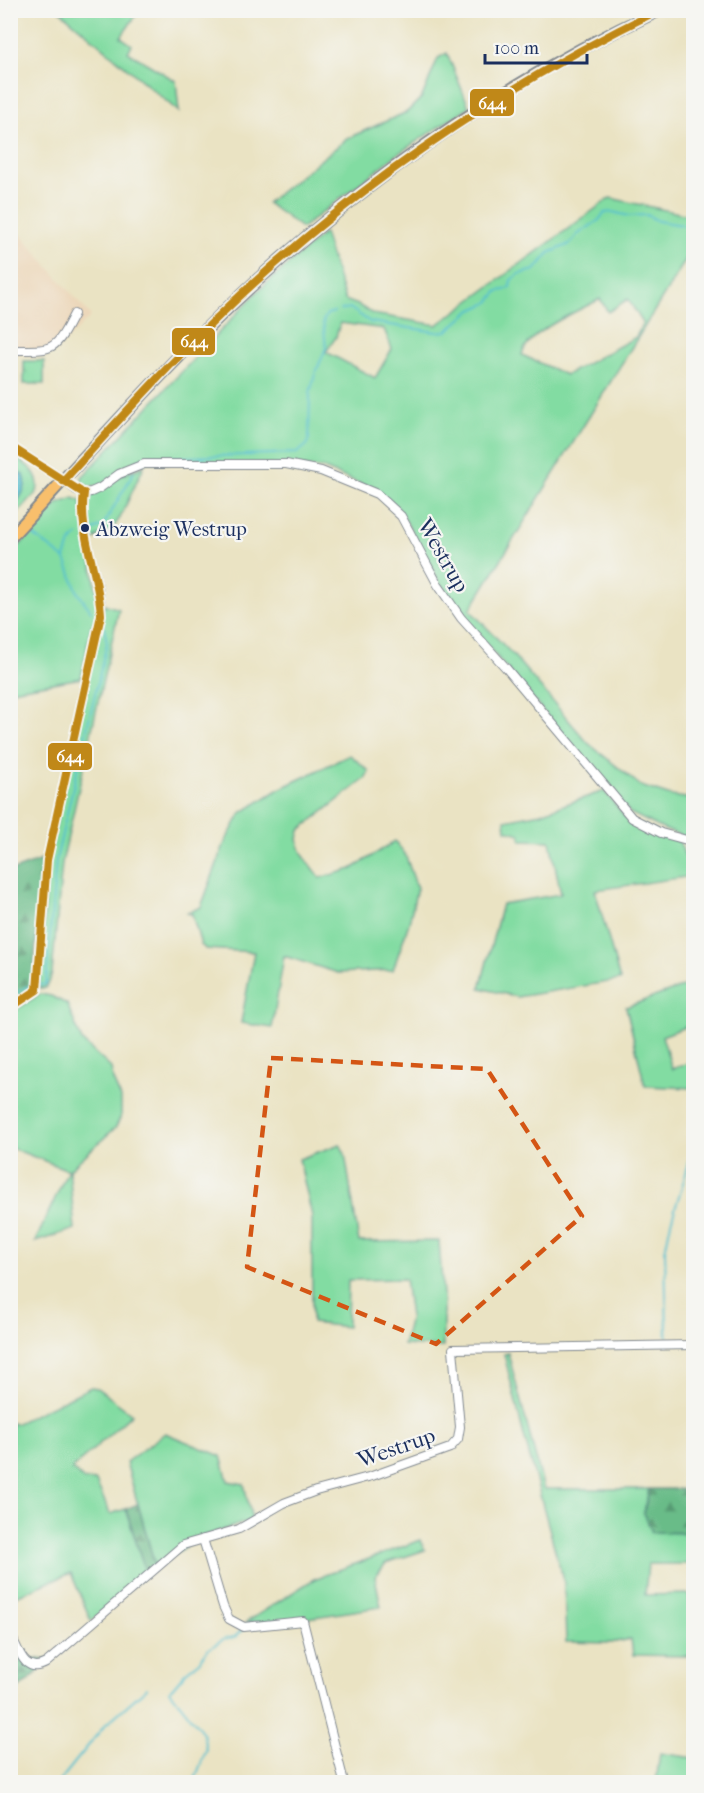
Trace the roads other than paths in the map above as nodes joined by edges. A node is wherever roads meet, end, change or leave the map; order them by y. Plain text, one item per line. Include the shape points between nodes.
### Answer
1 (660, 10) edge
2 (74, 314) dead end
3 (10, 350) edge
4 (10, 446) edge
5 (63, 481) junction
6 (84, 493) junction
7 (17, 531) edge
8 (693, 842) edge
9 (10, 1008) edge
10 (693, 1346) edge
11 (203, 1539) junction
12 (10, 1634) edge
13 (344, 1782) edge

1 - 5 main road via 581,50 472,114 364,190 254,284
2 - 3 street via 56,345
4 - 5 street
5 - 6 street
5 - 7 main road
6 - 8 street, Westrup via 144,464 286,465 321,471 377,494 401,516 438,585 461,618 632,818
6 - 9 street via 82,515 101,615 47,860 38,990
10 - 11 street, Westrup via 453,1349 460,1427 458,1439 450,1448 316,1491 284,1503 239,1529
11 - 12 street, Westrup via 176,1550 39,1667 27,1665
11 - 13 street via 230,1619 244,1627 303,1621

